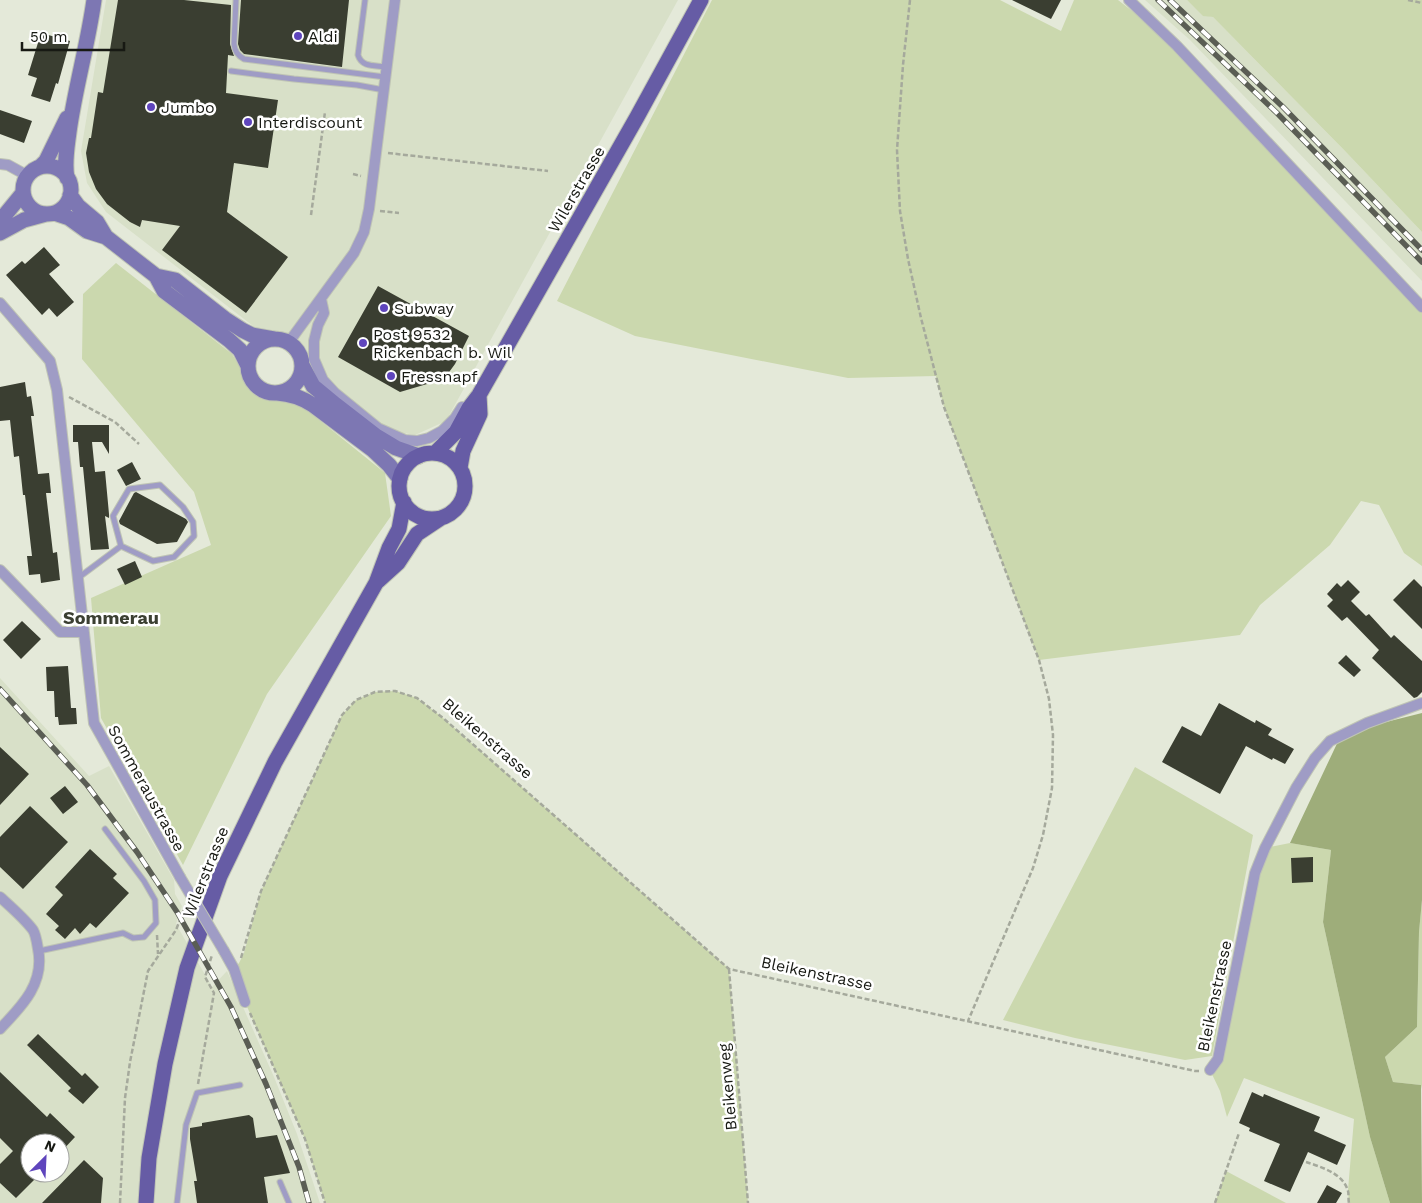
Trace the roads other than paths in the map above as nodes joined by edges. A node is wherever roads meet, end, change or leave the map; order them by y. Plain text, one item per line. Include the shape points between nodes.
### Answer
1 (94, 0) edge
2 (236, 0) edge
3 (365, 0) edge
4 (395, 0) edge
5 (701, 0) edge
6 (1129, 0) edge
7 (231, 71) dead end
8 (386, 72) junction
9 (384, 90) junction
10 (72, 107) junction
11 (0, 164) edge
12 (34, 172) junction
13 (67, 178) junction
14 (23, 193) junction
15 (70, 195) junction
16 (50, 214) junction
17 (0, 221) edge
18 (0, 233) edge
19 (106, 237) junction
20 (156, 276) junction
21 (321, 299) junction
22 (0, 303) edge
23 (1422, 307) edge
24 (281, 341) junction
25 (302, 365) junction
26 (248, 366) junction
27 (276, 393) junction
28 (479, 395) junction
29 (435, 453) junction
30 (419, 456) junction
31 (460, 468) junction
32 (400, 479) junction
33 (404, 502) junction
34 (442, 518) junction
35 (121, 546) junction
36 (0, 570) edge
37 (78, 578) junction
38 (376, 583) junction
39 (83, 632) junction
40 (1422, 703) edge
41 (105, 829) dead end
42 (2, 902) edge
43 (39, 951) junction
44 (245, 1002) road end
45 (0, 1029) edge
46 (1210, 1070) road end
47 (240, 1085) dead end
48 (280, 1182) dead end
49 (146, 1203) edge
50 (177, 1203) edge
51 (289, 1203) edge

1 - 10 main road
2 - 8 lane via 234,44 235,51 244,59
3 - 8 lane via 358,55 363,64
4 - 8 street
5 - 28 main road, Wilerstrasse
6 - 23 street via 1177,46
7 - 9 lane
8 - 9 street
9 - 21 street via 364,232 354,253
10 - 12 main road via 46,161
10 - 13 main road via 65,166
11 - 12 street
12 - 13 main road via 48,166 56,168
12 - 14 main road via 23,187
13 - 15 main road
14 - 16 main road via 33,210
14 - 17 main road
15 - 16 main road via 65,206
15 - 19 main road via 97,222
16 - 18 main road via 24,220
16 - 19 main road via 69,218 87,231
19 - 20 main road
20 - 24 main road via 175,280 242,330
20 - 26 main road via 164,291 240,350
21 - 24 street
21 - 28 street via 324,313 314,341 314,359 323,380 378,428 406,440 429,438 442,431 464,404
22 - 37 street, Sommeraustrasse via 50,361 57,390
24 - 25 main road via 295,348
24 - 26 main road via 265,340 254,349
25 - 27 main road via 296,383
25 - 30 main road via 313,386 336,406 376,436
26 - 27 main road via 255,384
27 - 32 main road via 303,398 373,450
28 - 29 main road, Wilerstrasse via 456,432
28 - 31 main road, Wilerstrasse via 480,414 463,451
29 - 30 main road
29 - 31 main road via 445,456
30 - 32 main road via 410,462
31 - 34 main road via 465,487 463,497 455,510
32 - 33 main road
33 - 34 main road via 420,517
33 - 38 main road, Wilerstrasse via 398,529
34 - 38 main road, Wilerstrasse via 417,534 398,563
35 - 35 lane via 113,516 129,489 160,485 184,507 193,522 194,536 174,557 153,561
35 - 37 lane
36 - 39 street via 60,632
37 - 39 street, Sommeraustrasse
38 - 49 main road, Wilerstrasse via 275,762 220,876 188,968 165,1064 149,1158
39 - 44 street, Sommeraustrasse, bridge via 94,723 234,969
40 - 46 street, Bleikenstrasse via 1367,722 1330,741 1296,788 1265,848 1256,874 1218,1059
41 - 43 lane via 155,900 156,923 144,937 133,938 123,933
42 - 43 street via 34,932
43 - 45 street via 40,968 33,990
47 - 50 lane via 197,1092 186,1125
48 - 51 lane

